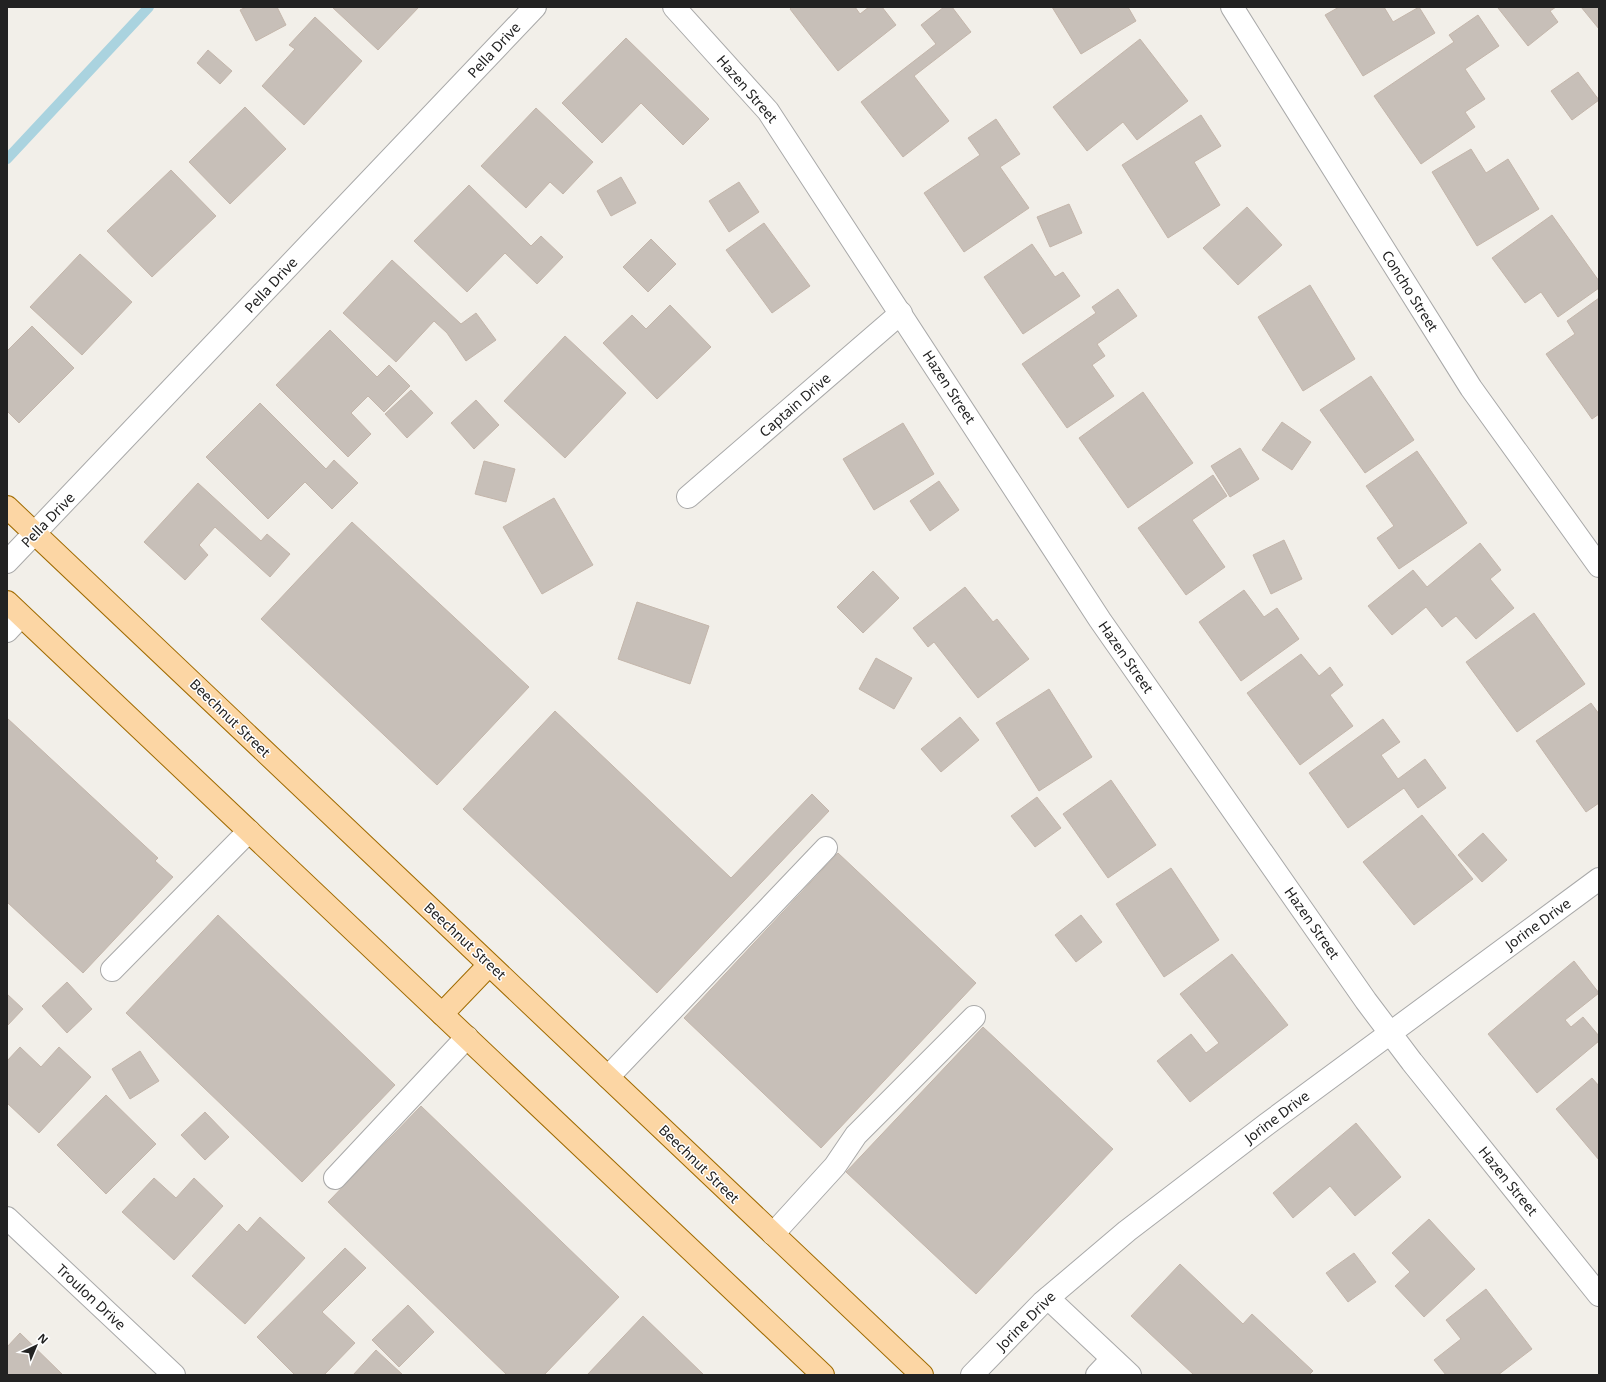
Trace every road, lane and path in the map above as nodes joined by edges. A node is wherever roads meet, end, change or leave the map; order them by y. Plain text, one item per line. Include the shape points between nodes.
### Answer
1 (535, 7) edge
2 (674, 7) edge
3 (1232, 7) edge
4 (901, 313) junction
5 (688, 497) dead end
6 (7, 507) edge
7 (35, 534) junction
8 (7, 562) edge
9 (1599, 566) edge
10 (12, 616) edge
11 (249, 831) junction
12 (826, 848) dead end
13 (1599, 879) edge
14 (489, 965) junction
15 (112, 970) dead end
16 (442, 1014) junction
17 (974, 1016) dead end
18 (1390, 1033) junction
19 (467, 1037) junction
20 (608, 1077) junction
21 (335, 1178) dead end
22 (7, 1218) edge
23 (773, 1234) junction
24 (1599, 1295) edge
25 (1048, 1298) junction
26 (1112, 1359) junction
27 (174, 1375) edge
28 (824, 1375) edge
29 (922, 1375) edge
30 (972, 1375) edge
31 (1097, 1375) edge
32 (1130, 1375) edge

1 - 7 street, Pella Drive
2 - 4 street, Hazen Street via 768,111
3 - 9 street, Concho Street via 1471,388
4 - 5 street, Captain Drive
4 - 18 street, Hazen Street via 1100,620
6 - 7 main road, Beechnut Street
7 - 8 street, Pella Drive
7 - 14 main road, Beechnut Street
10 - 11 main road
11 - 15 street
11 - 16 main road
12 - 20 street
13 - 18 street, Jorine Drive
14 - 16 main road
14 - 20 main road, Beechnut Street
16 - 19 main road
17 - 23 street via 856,1135 835,1166
18 - 24 street, Hazen Street
18 - 25 street, Jorine Drive via 1127,1231
19 - 21 street
19 - 28 main road
20 - 23 main road, Beechnut Street
22 - 27 street, Troulon Drive
23 - 29 main road, Beechnut Street
25 - 26 street
25 - 30 street, Jorine Drive
26 - 31 street
26 - 32 street

